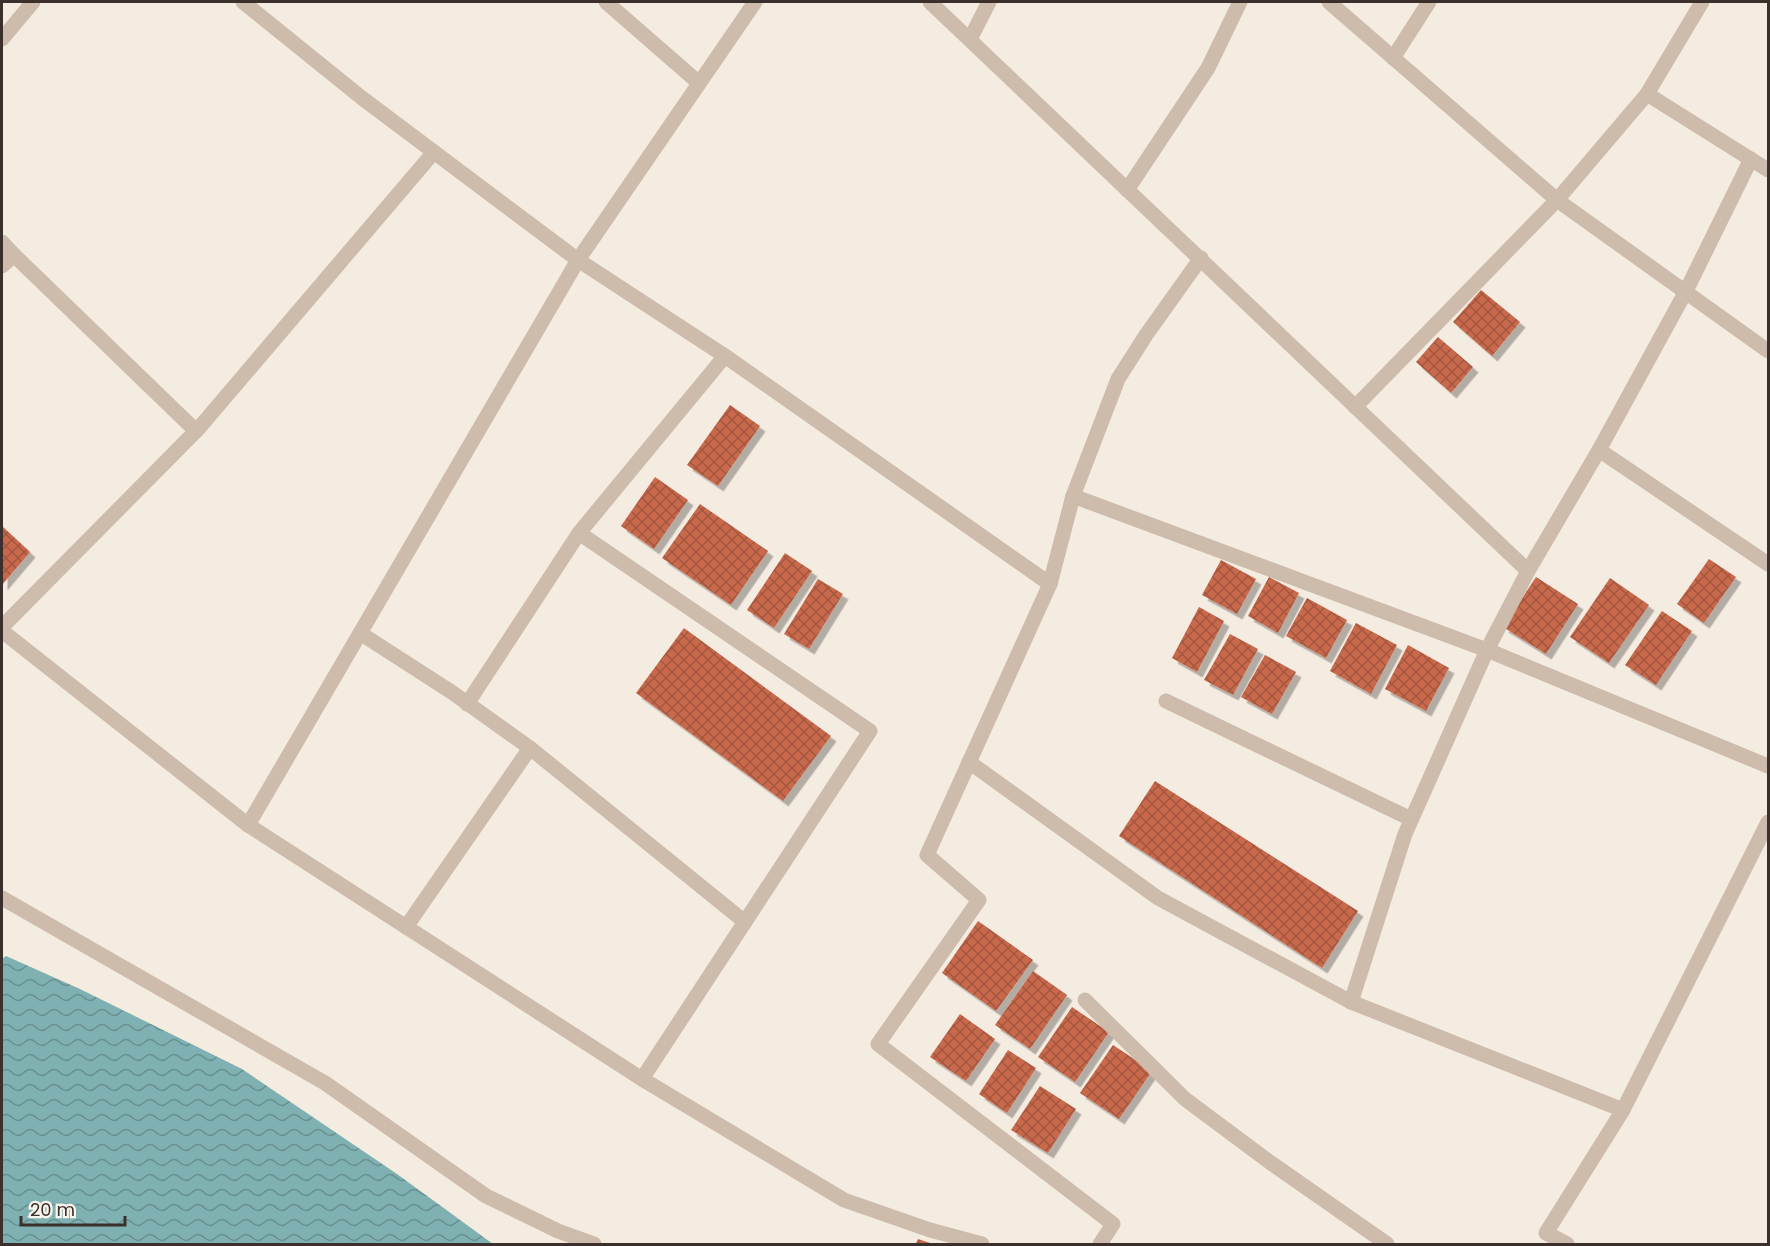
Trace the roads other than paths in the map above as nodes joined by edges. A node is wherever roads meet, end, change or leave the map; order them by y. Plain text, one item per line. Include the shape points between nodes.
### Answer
1 (33, 2) edge
2 (243, 2) edge
3 (606, 2) edge
4 (755, 2) edge
5 (930, 2) edge
6 (989, 2) edge
7 (1240, 2) edge
8 (1329, 2) edge
9 (1430, 2) edge
10 (1702, 2) edge
11 (2, 39) edge
12 (970, 39) junction
13 (1393, 58) junction
14 (699, 83) junction
15 (1647, 93) junction
16 (434, 152) junction
17 (1751, 159) junction
18 (1768, 170) edge
19 (1128, 190) junction
20 (1557, 200) junction
21 (2, 242) edge
22 (14, 255) junction
23 (1201, 258) junction
24 (578, 260) junction
25 (2, 266) edge
26 (1686, 291) junction
27 (1768, 351) edge
28 (725, 356) junction
29 (1355, 407) junction
30 (196, 431) junction
31 (1599, 450) junction
32 (1073, 496) junction
33 (579, 533) junction
34 (1768, 564) edge
35 (1528, 571) junction
36 (1050, 584) junction
37 (2, 629) edge
38 (360, 633) junction
39 (1487, 650) junction
40 (1166, 701) dead end
41 (467, 704) junction
42 (530, 748) junction
43 (969, 762) junction
44 (1768, 766) edge
45 (1412, 819) junction
46 (1768, 822) edge
47 (248, 825) junction
48 (2, 898) edge
49 (745, 922) junction
50 (406, 927) junction
51 (1085, 1000) dead end
52 (1351, 1002) junction
53 (642, 1079) junction
54 (1623, 1110) junction
55 (1542, 1239) edge
56 (594, 1245) edge
57 (982, 1245) edge
58 (1100, 1245) edge
59 (1387, 1245) edge
60 (1567, 1245) edge

1 - 11 street
2 - 16 street
3 - 14 street
4 - 14 street
5 - 12 street
6 - 12 street
7 - 19 street via 1208,68
8 - 13 street
9 - 13 street
10 - 15 street
12 - 19 street
13 - 20 street
14 - 24 street
15 - 17 street
15 - 20 street
16 - 24 street
16 - 30 street
17 - 18 street
17 - 26 street
19 - 23 street
20 - 26 street
20 - 29 street
21 - 22 street
22 - 25 street
22 - 30 street
23 - 29 street
23 - 32 street via 1118,379
24 - 28 street
24 - 38 street
26 - 27 street
26 - 31 street
28 - 33 street
28 - 36 street
29 - 35 street
30 - 37 street
31 - 34 street
31 - 35 street
32 - 36 street
32 - 39 street
33 - 41 street
33 - 49 street via 870,731
35 - 39 street
36 - 43 street
37 - 47 street
38 - 41 street
38 - 47 street
39 - 44 street
39 - 45 street
40 - 45 street
41 - 42 street
42 - 49 street
42 - 50 street
43 - 52 street via 1158,898
43 - 58 street via 927,855 979,900 878,1044 1113,1224
45 - 52 street
46 - 54 street
47 - 50 street
48 - 56 street via 325,1083 486,1196
49 - 53 street
50 - 53 street
51 - 59 street via 1185,1099
52 - 54 street
53 - 57 street via 844,1200
54 - 55 street
55 - 60 street

